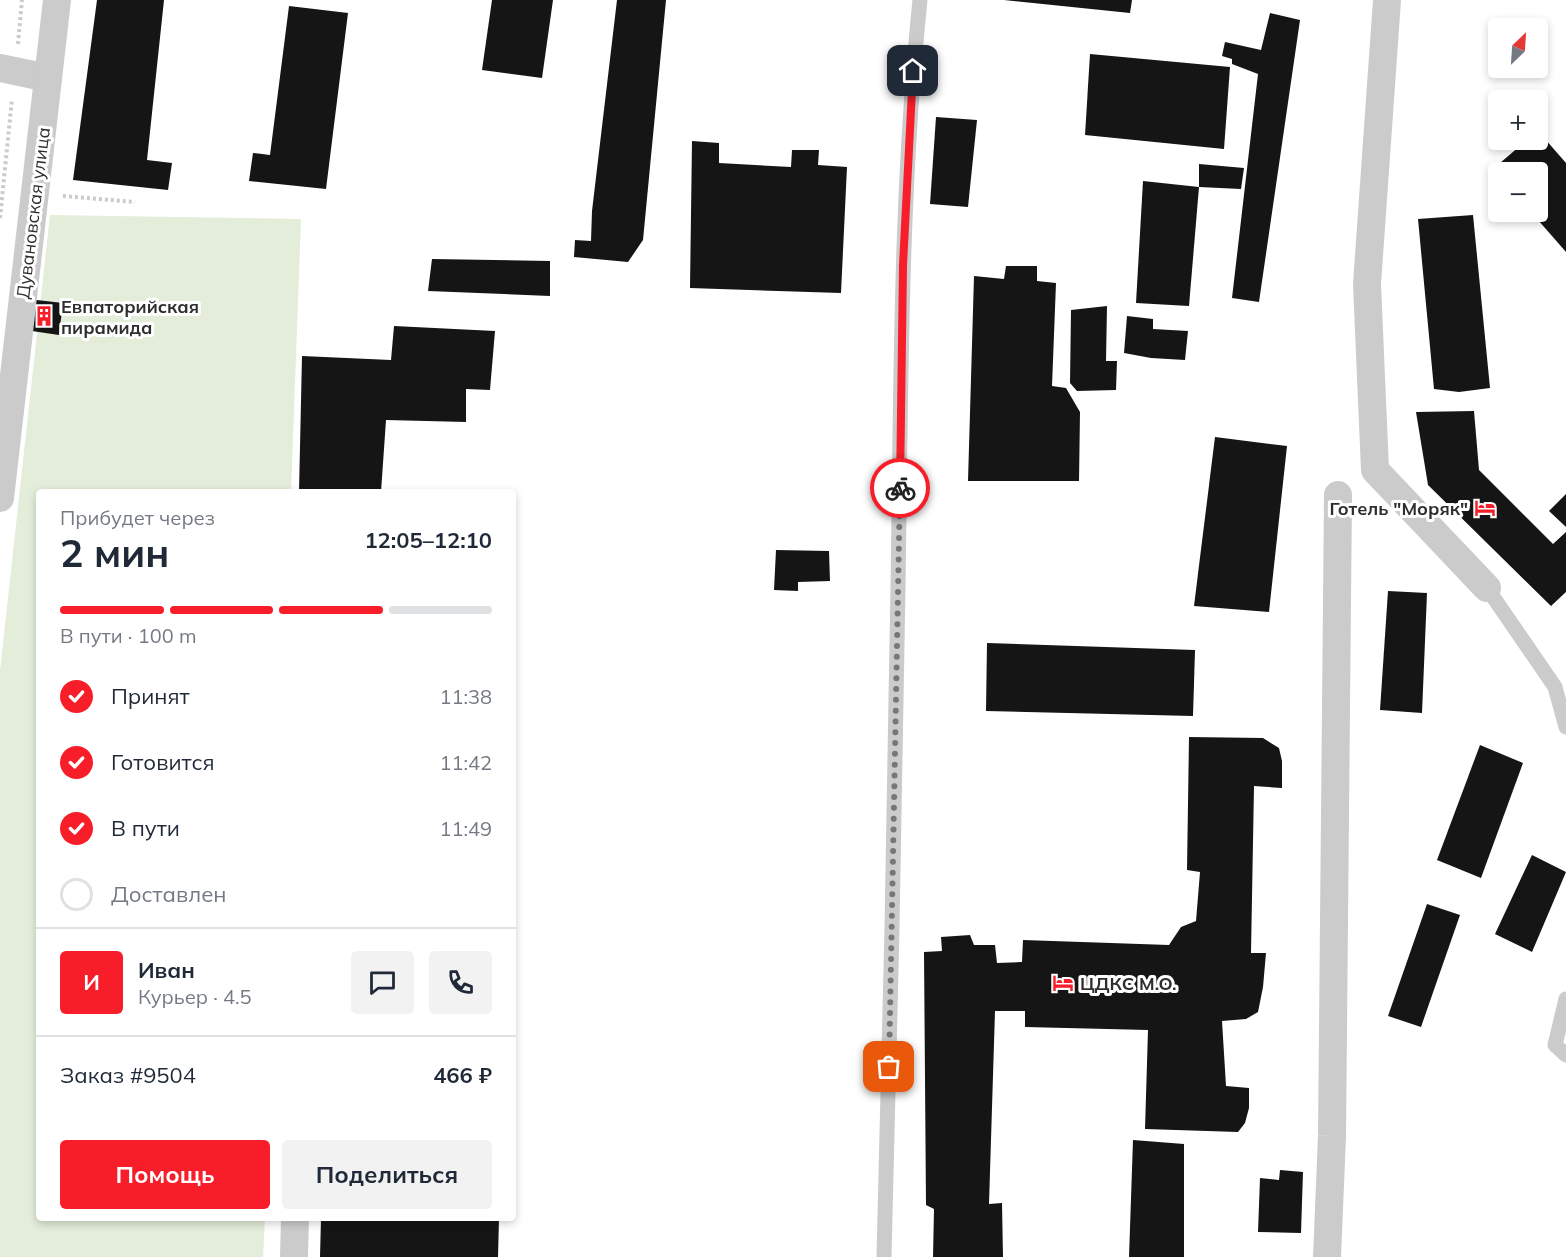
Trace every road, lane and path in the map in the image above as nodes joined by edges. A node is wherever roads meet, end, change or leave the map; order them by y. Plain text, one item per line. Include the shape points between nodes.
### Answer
1 (22, 0) edge
2 (57, 0) edge
3 (920, 0) edge
4 (1387, 0) edge
5 (8, 70) edge
6 (48, 78) junction
7 (35, 191) junction
8 (135, 202) dead end
9 (0, 218) edge
10 (1338, 495) dead end
11 (0, 498) edge
12 (1487, 588) joint
13 (1566, 727) edge
14 (1566, 999) edge
15 (1566, 1055) edge
16 (295, 1221) edge
17 (294, 1257) edge
18 (884, 1257) edge
19 (1327, 1257) edge

1 - 5 path
2 - 6 street, Дувановская улица
3 - 18 lane via 910,94 903,265
4 - 12 street via 1367,284 1375,470
5 - 6 street
5 - 9 path
6 - 7 street, Дувановская улица
7 - 8 path via 79,199
7 - 11 street, Дувановская улица
10 - 19 street via 1332,1136
12 - 13 lane via 1555,687
14 - 15 lane via 1555,1045
16 - 17 street

